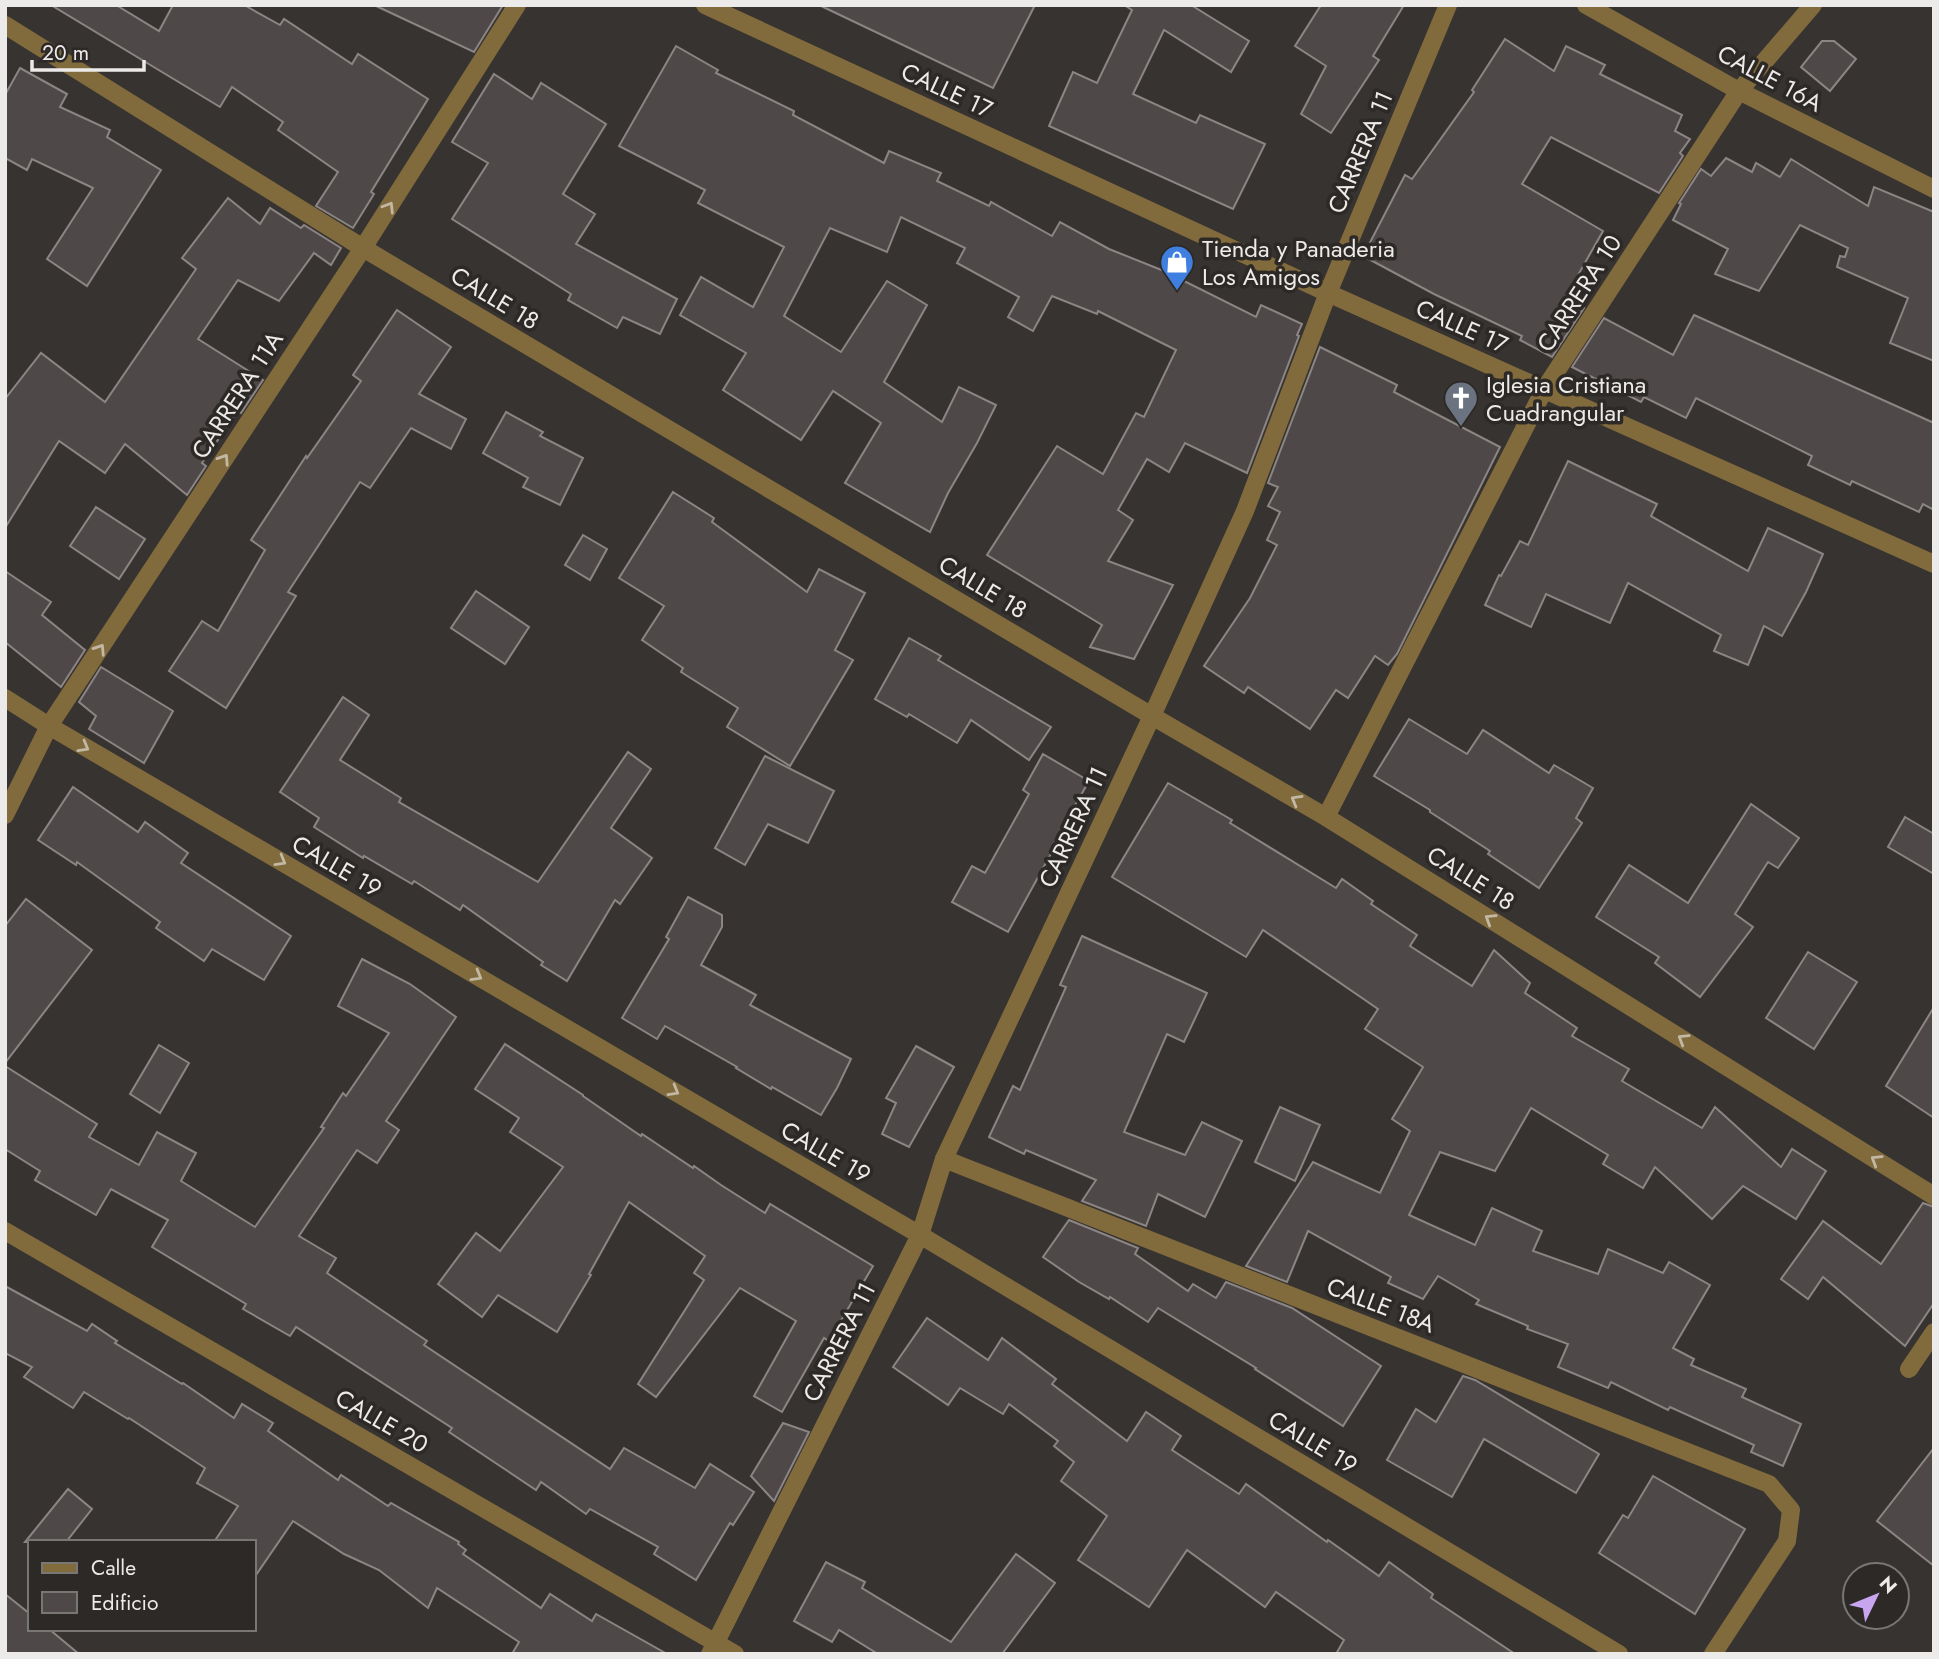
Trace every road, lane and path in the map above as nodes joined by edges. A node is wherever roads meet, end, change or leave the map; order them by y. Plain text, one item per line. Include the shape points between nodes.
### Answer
1 (517, 5) edge
2 (705, 5) edge
3 (1448, 5) edge
4 (1586, 5) edge
5 (1813, 5) edge
6 (5, 25) edge
7 (1739, 91) junction
8 (1934, 189) edge
9 (363, 248) junction
10 (1328, 293) junction
11 (1545, 390) junction
12 (1934, 564) edge
13 (5, 698) edge
14 (1152, 716) junction
15 (49, 726) junction
16 (5, 815) edge
17 (1326, 817) junction
18 (944, 1159) junction
19 (1934, 1196) edge
20 (5, 1231) edge
21 (920, 1235) junction
22 (1934, 1332) edge
23 (1909, 1369) dead end
24 (713, 1649) edge
25 (735, 1654) edge
26 (1619, 1654) edge
27 (1713, 1654) edge

9 -> 1 street, CARRERA 11A
2 - 10 street, CALLE 17
3 - 10 street, CARRERA 11
4 - 7 street, CALLE 16A
5 - 7 street, CARRERA 10
6 - 9 street, CALLE 18
7 - 8 street, CALLE 16A
7 - 11 street, CARRERA 10
9 - 14 street, CALLE 18
15 -> 9 street, CARRERA 11A
10 - 11 street, CALLE 17
10 - 14 street, CARRERA 11 via 1245,511
11 - 12 street, CALLE 17
11 - 17 street, CARRERA 10
13 - 15 street, CALLE 19
17 -> 14 street, CALLE 18
14 - 18 street, CARRERA 11
15 - 16 street, CARRERA 11A
15 -> 21 street, CALLE 19
19 -> 17 street, CALLE 18
18 - 21 street, CARRERA 11
18 - 27 street, CALLE 18A via 1769,1484 1791,1510 1787,1541
20 - 24 street, CALLE 20
21 - 24 street, CARRERA 11
21 - 26 street, CALLE 19
22 - 23 street
24 - 25 street, CALLE 20

